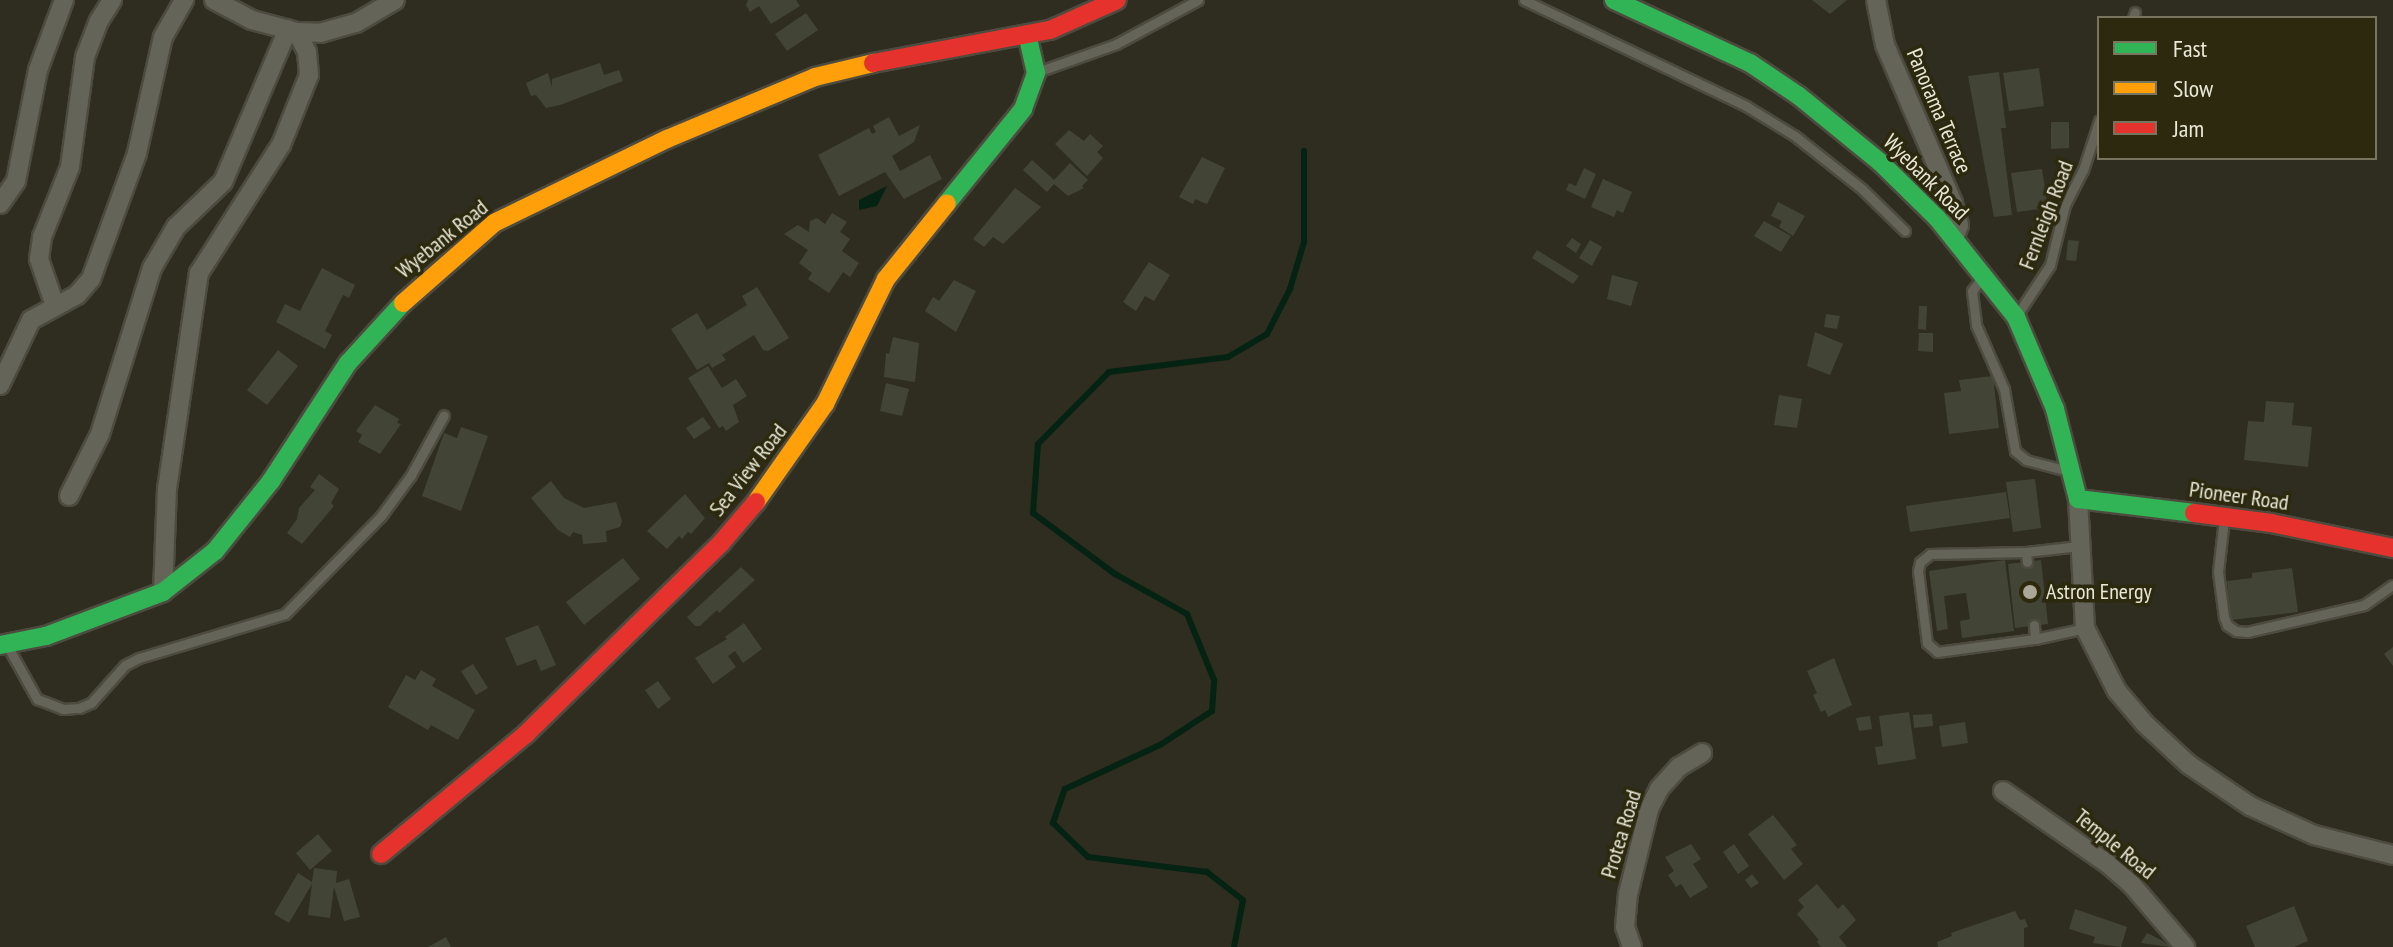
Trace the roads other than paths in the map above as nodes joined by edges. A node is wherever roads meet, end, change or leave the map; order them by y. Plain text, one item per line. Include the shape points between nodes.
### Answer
1 (112, 0) edge
2 (184, 0) edge
3 (214, 0) edge
4 (395, 0) edge
5 (1117, 0) edge
6 (1198, 0) edge
7 (1524, 0) edge
8 (1614, 0) edge
9 (1876, 0) edge
10 (58, 2) edge
11 (292, 31) junction
12 (1027, 35) junction
13 (1036, 73) junction
14 (2097, 127) edge
15 (0, 204) edge
16 (1905, 231) dead end
17 (1954, 239) junction
18 (1985, 275) junction
19 (55, 306) junction
20 (2016, 317) junction
21 (0, 385) edge
22 (444, 415) dead end
23 (2072, 472) junction
24 (69, 496) dead end
25 (2078, 499) junction
26 (2224, 517) junction
27 (2079, 546) junction
28 (2393, 548) edge
29 (2393, 585) edge
30 (163, 592) junction
31 (2034, 625) dead end
32 (2085, 628) junction
33 (2035, 639) junction
34 (3, 644) edge
35 (1702, 753) dead end
36 (2003, 791) dead end
37 (381, 854) dead end
38 (2393, 855) edge
39 (1632, 947) edge
40 (2185, 947) edge

1 - 19 street via 85,57 70,167 42,237 39,259
2 - 19 street via 163,37 137,153 91,279 77,295
3 - 11 street via 252,20
4 - 11 street via 356,23 320,33
5 - 12 main road, Wyebank Road via 1086,17
6 - 13 lane via 1095,53
7 - 16 lane via 1746,106 1795,136
8 - 17 main road, Wyebank Road via 1750,63 1799,96 1880,162
9 - 17 street, Panorama Terrace via 1885,45 1953,203 1959,225
10 - 15 street via 16,181
11 - 24 street via 223,182 176,227 152,268 100,434
11 - 30 street via 307,52 309,75 281,145 199,273 167,489
12 - 13 main road
12 - 30 main road, Wyebank Road via 815,77 667,139 494,223 414,291 348,363 235,530
13 - 37 main road, Sea View Road via 1023,109 886,279 825,404 767,489 721,543 526,734
14 - 20 lane, Fernleigh Road via 2065,205 2050,265
17 - 18 main road, Wyebank Road
18 - 20 main road, Wyebank Road
18 - 23 lane via 1972,291 1976,325 2004,389 2015,451 2026,460
19 - 21 street via 31,320
20 - 23 main road, Wyebank Road via 2055,409
22 - 34 lane via 381,516 285,614 139,658 79,708 48,706 37,699
23 - 25 main road, Wyebank Road
25 - 26 main road, Pioneer Road
25 - 27 street
26 - 28 main road, Pioneer Road
26 - 29 lane via 2218,572 2224,617 2236,631 2364,605
27 - 32 street
27 - 33 lane via 2026,557 1930,554 1920,562 1927,643 1937,652
30 - 34 main road, Wyebank Road via 46,636
31 - 33 lane
32 - 33 lane
32 - 38 street via 2126,702 2208,779 2281,822
35 - 39 street, Protea Road via 1679,767 1649,809 1628,894 1625,927
36 - 40 street, Temple Road via 2120,874

